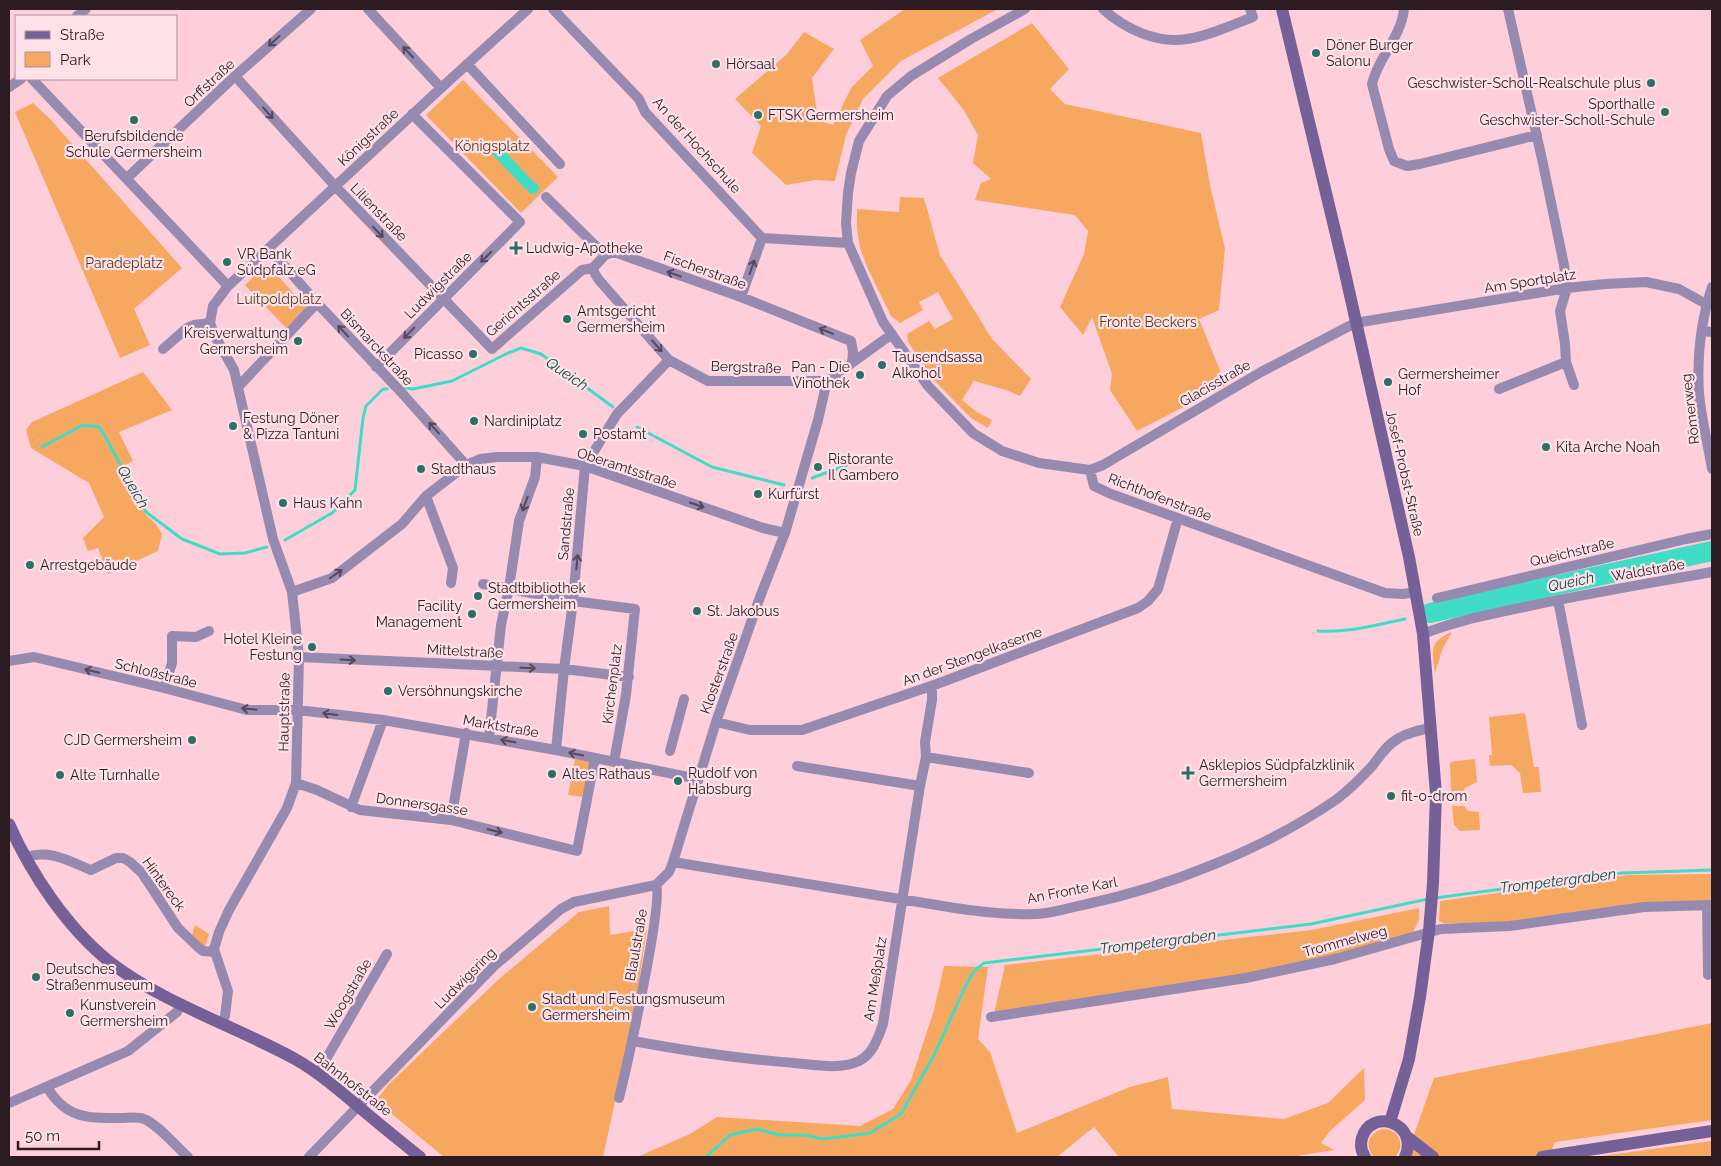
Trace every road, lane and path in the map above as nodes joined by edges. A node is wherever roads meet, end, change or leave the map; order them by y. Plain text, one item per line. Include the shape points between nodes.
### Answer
1 (311, 9) edge
2 (368, 9) edge
3 (528, 9) edge
4 (553, 9) edge
5 (1024, 9) edge
6 (1103, 9) edge
7 (1282, 9) edge
8 (1404, 9) edge
9 (1508, 9) edge
10 (1251, 13) edge
11 (467, 64) junction
12 (235, 76) junction
13 (20, 80) edge
14 (33, 80) edge
15 (9, 87) edge
16 (441, 88) junction
17 (412, 114) junction
18 (1536, 135) junction
19 (560, 164) dead end
20 (127, 178) junction
21 (335, 186) junction
22 (546, 197) dead end
23 (762, 238) junction
24 (848, 243) junction
25 (269, 248) junction
26 (604, 255) junction
27 (593, 268) junction
28 (228, 286) junction
29 (1712, 287) edge
30 (1567, 288) junction
31 (742, 297) junction
32 (442, 299) junction
33 (317, 303) junction
34 (1706, 304) junction
35 (210, 323) junction
36 (1356, 323) junction
37 (1707, 332) edge
38 (892, 334) junction
39 (163, 349) dead end
40 (669, 360) junction
41 (1566, 362) junction
42 (852, 363) junction
43 (376, 367) junction
44 (827, 381) junction
45 (1574, 385) dead end
46 (238, 387) junction
47 (1499, 388) dead end
48 (537, 457) junction
49 (466, 465) junction
50 (585, 466) junction
51 (1712, 468) edge
52 (1090, 470) junction
53 (426, 496) junction
54 (1178, 518) junction
55 (785, 533) junction
56 (1712, 534) edge
57 (1712, 572) edge
58 (450, 582) dead end
59 (483, 584) dead end
60 (509, 588) junction
61 (292, 592) junction
62 (1416, 592) junction
63 (1437, 598) dead end
64 (1558, 600) junction
65 (573, 601) junction
66 (209, 631) dead end
67 (1423, 634) junction
68 (299, 657) junction
69 (9, 661) edge
70 (497, 667) junction
71 (564, 670) junction
72 (628, 677) junction
73 (932, 686) junction
74 (164, 688) junction
75 (684, 699) dead end
76 (298, 710) junction
77 (383, 720) junction
78 (716, 722) junction
79 (1582, 725) dead end
80 (1431, 728) junction
81 (466, 733) junction
82 (489, 738) junction
83 (556, 750) junction
84 (670, 751) dead end
85 (926, 757) junction
86 (595, 758) junction
87 (614, 762) junction
88 (797, 766) dead end
89 (1029, 773) dead end
90 (698, 778) junction
91 (296, 783) junction
92 (920, 786) junction
93 (352, 807) junction
94 (452, 820) junction
95 (9, 824) edge
96 (26, 857) junction
97 (673, 862) junction
98 (656, 885) junction
99 (902, 899) junction
100 (1710, 905) edge
101 (1429, 931) junction
102 (215, 952) junction
103 (387, 954) dead end
104 (1708, 975) dead end
105 (182, 1004) junction
106 (991, 1017) dead end
107 (222, 1023) junction
108 (633, 1041) junction
109 (318, 1073) junction
110 (47, 1088) junction
111 (619, 1098) dead end
112 (9, 1103) edge
113 (359, 1106) junction
114 (1390, 1122) junction
115 (1712, 1131) edge
116 (1406, 1136) junction
117 (188, 1157) edge
118 (309, 1157) edge
119 (420, 1157) edge
120 (1365, 1157) edge
121 (1405, 1157) edge
122 (1433, 1157) edge
123 (1542, 1157) edge

1 -> 12 street, Orffstraße
16 -> 2 street
3 - 11 street, Königstraße
4 - 23 street, An der Hochschule
5 - 24 street via 918,72 886,96 859,140 848,193
6 - 10 street via 1126,27 1146,35 1187,40 1217,31
7 - 36 main road, Josef-Probst-Straße
8 - 18 street via 1396,37 1374,74 1372,84 1394,161 1407,166 1420,164
9 - 18 street
11 - 16 street, Königstraße
11 - 19 street
12 - 20 street, Orffstraße
12 -> 21 street, Lilienstraße
13 - 15 street
14 - 20 street
16 - 17 street, Königstraße
17 - 21 street, Königstraße
17 -> 32 street, Ludwigstraße via 520,222
18 - 30 street
20 - 28 street
21 - 25 street, Königstraße
21 -> 32 street, Lilienstraße
22 - 26 street
23 - 24 street
31 -> 23 street
24 - 38 street, Richthofenstraße via 883,322
25 - 28 street, Königstraße
25 - 33 street, Bismarckstraße
26 - 27 street, Gerichtsstraße
31 -> 26 street, Fischerstraße via 614,252
27 - 32 street, Gerichtsstraße via 582,270 492,349
27 -> 40 street, Bergstraße via 599,280
28 - 35 street via 213,306
29 - 34 street, Römerweg
30 - 34 street, Am Sportplatz via 1646,282 1679,289
30 - 36 street, Am Sportplatz
30 - 41 street via 1560,311
42 -> 31 street, Fischerstraße via 851,341
32 -> 43 street, Ludwigstraße
43 -> 33 street, Bismarckstraße
33 - 46 street
34 - 37 street, Römerweg
35 - 39 street via 188,328
35 - 46 street via 232,364
36 - 52 street, Glacisstraße via 1261,372 1113,460
36 - 62 main road, Josef-Probst-Straße
37 - 51 street, Römerweg via 1699,360 1700,394
38 - 42 street
38 - 52 street, Richthofenstraße via 928,386 973,433 1002,451 1024,459
40 - 44 street, Bergstraße via 708,381
40 - 50 street, Sandstraße via 617,414
41 - 45 street
41 - 47 street
42 - 44 street
49 -> 43 street, Bismarckstraße
44 - 55 street, Klosterstraße
46 - 61 street, Hauptstraße via 274,540
48 - 49 street, Oberamtsstraße via 497,457
48 - 50 street, Oberamtsstraße
48 -> 60 street via 535,477 519,521
49 - 53 street, Oberamtsstraße
50 -> 55 street, Oberamtsstraße
65 -> 50 street, Sandstraße
52 - 54 street, Richthofenstraße via 1094,486 1101,490
53 - 58 street via 453,568
61 -> 53 street, Oberamtsstraße via 332,578 402,524
54 - 62 street, Richthofenstraße via 1385,593
54 - 73 street, An der Stengelkaserne via 1158,588 1144,604
55 - 78 street, Klosterstraße
56 - 63 street, Queichstraße
57 - 64 street, Waldstraße
59 - 60 street
60 - 65 street
60 - 70 street
61 - 68 street, Hauptstraße
62 - 67 main road, Josef-Probst-Straße
64 - 67 street, Waldstraße via 1457,622
64 - 79 street
65 - 71 street, Sandstraße
65 - 72 street, Kirchenplatz via 635,610
66 - 74 street via 196,637 172,636 172,662
67 - 80 main road, Josef-Probst-Straße
68 -> 70 street, Mittelstraße
68 - 76 street, Hauptstraße
74 -> 69 street, Schloßstraße via 34,657
70 -> 71 street, Mittelstraße
70 - 82 street
71 - 72 street, Mittelstraße
71 - 83 street, Sandstraße
72 - 87 street, Kirchenplatz
73 - 78 street, An der Stengelkaserne via 802,730 750,730
73 - 85 street, Am Meßplatz
76 -> 74 street, Schloßstraße via 247,710
75 - 84 street
77 -> 76 street, Marktstraße
76 - 91 street, Hauptstraße
77 - 81 street, Marktstraße
77 - 93 street
78 - 90 street, Klosterstraße
80 - 99 street, An Fronte Karl via 1409,733 1394,741 1342,795 1309,817 1249,848 1147,888 1036,914 990,913
80 - 101 main road, Josef-Probst-Straße via 1436,794
81 - 82 street, Marktstraße
81 - 94 street
83 -> 82 street, Marktstraße
86 -> 83 street, Marktstraße
85 - 89 street
85 - 92 street, Am Meßplatz
86 - 87 street, Marktstraße
94 -> 86 street, Donnersgasse via 577,851
87 - 90 street, Marktstraße
88 - 92 street
90 - 97 street, Klosterstraße
91 - 93 street, Donnersgasse
91 - 102 street, Hauptstraße via 288,808 229,910 219,932
92 - 99 street, Am Meßplatz
93 - 94 street, Donnersgasse
95 - 96 main road, Bahnhofstraße
96 - 102 street, Hintereck via 52,854 91,870 116,858 127,860 142,873 178,928 203,950
96 - 105 main road, Bahnhofstraße via 59,910 80,935 112,963
97 - 98 street, Klosterstraße via 669,872
97 - 99 street, An Fronte Karl
98 - 108 street, Blaulstraße via 658,899
98 - 113 street, Ludwigsring via 574,902 561,909 494,966
99 - 108 street, Am Meßplatz via 883,1024 877,1042 861,1060 834,1066 772,1061
100 - 101 street, Trommelweg via 1644,907 1510,926
100 - 104 street, Trommelweg
101 - 106 street, Trommelweg via 1336,959 1246,978
101 - 114 main road, Josef-Probst-Straße via 1408,1058
102 - 107 street via 228,991
103 - 109 street, Woogstraße
105 - 107 main road, Bahnhofstraße
105 - 110 street via 177,1012 128,1051
107 - 109 main road, Bahnhofstraße
108 - 111 street, Blaulstraße
109 - 113 main road, Bahnhofstraße
110 - 112 street
110 - 117 street via 62,1107 73,1114 148,1121
113 - 118 street, Ludwigsring
113 - 119 main road, Bahnhofstraße
114 - 116 main road via 1403,1129
114 - 120 main road via 1376,1123 1364,1133 1361,1147
115 - 123 main road
116 - 121 main road via 1408,1150
116 - 122 main road

